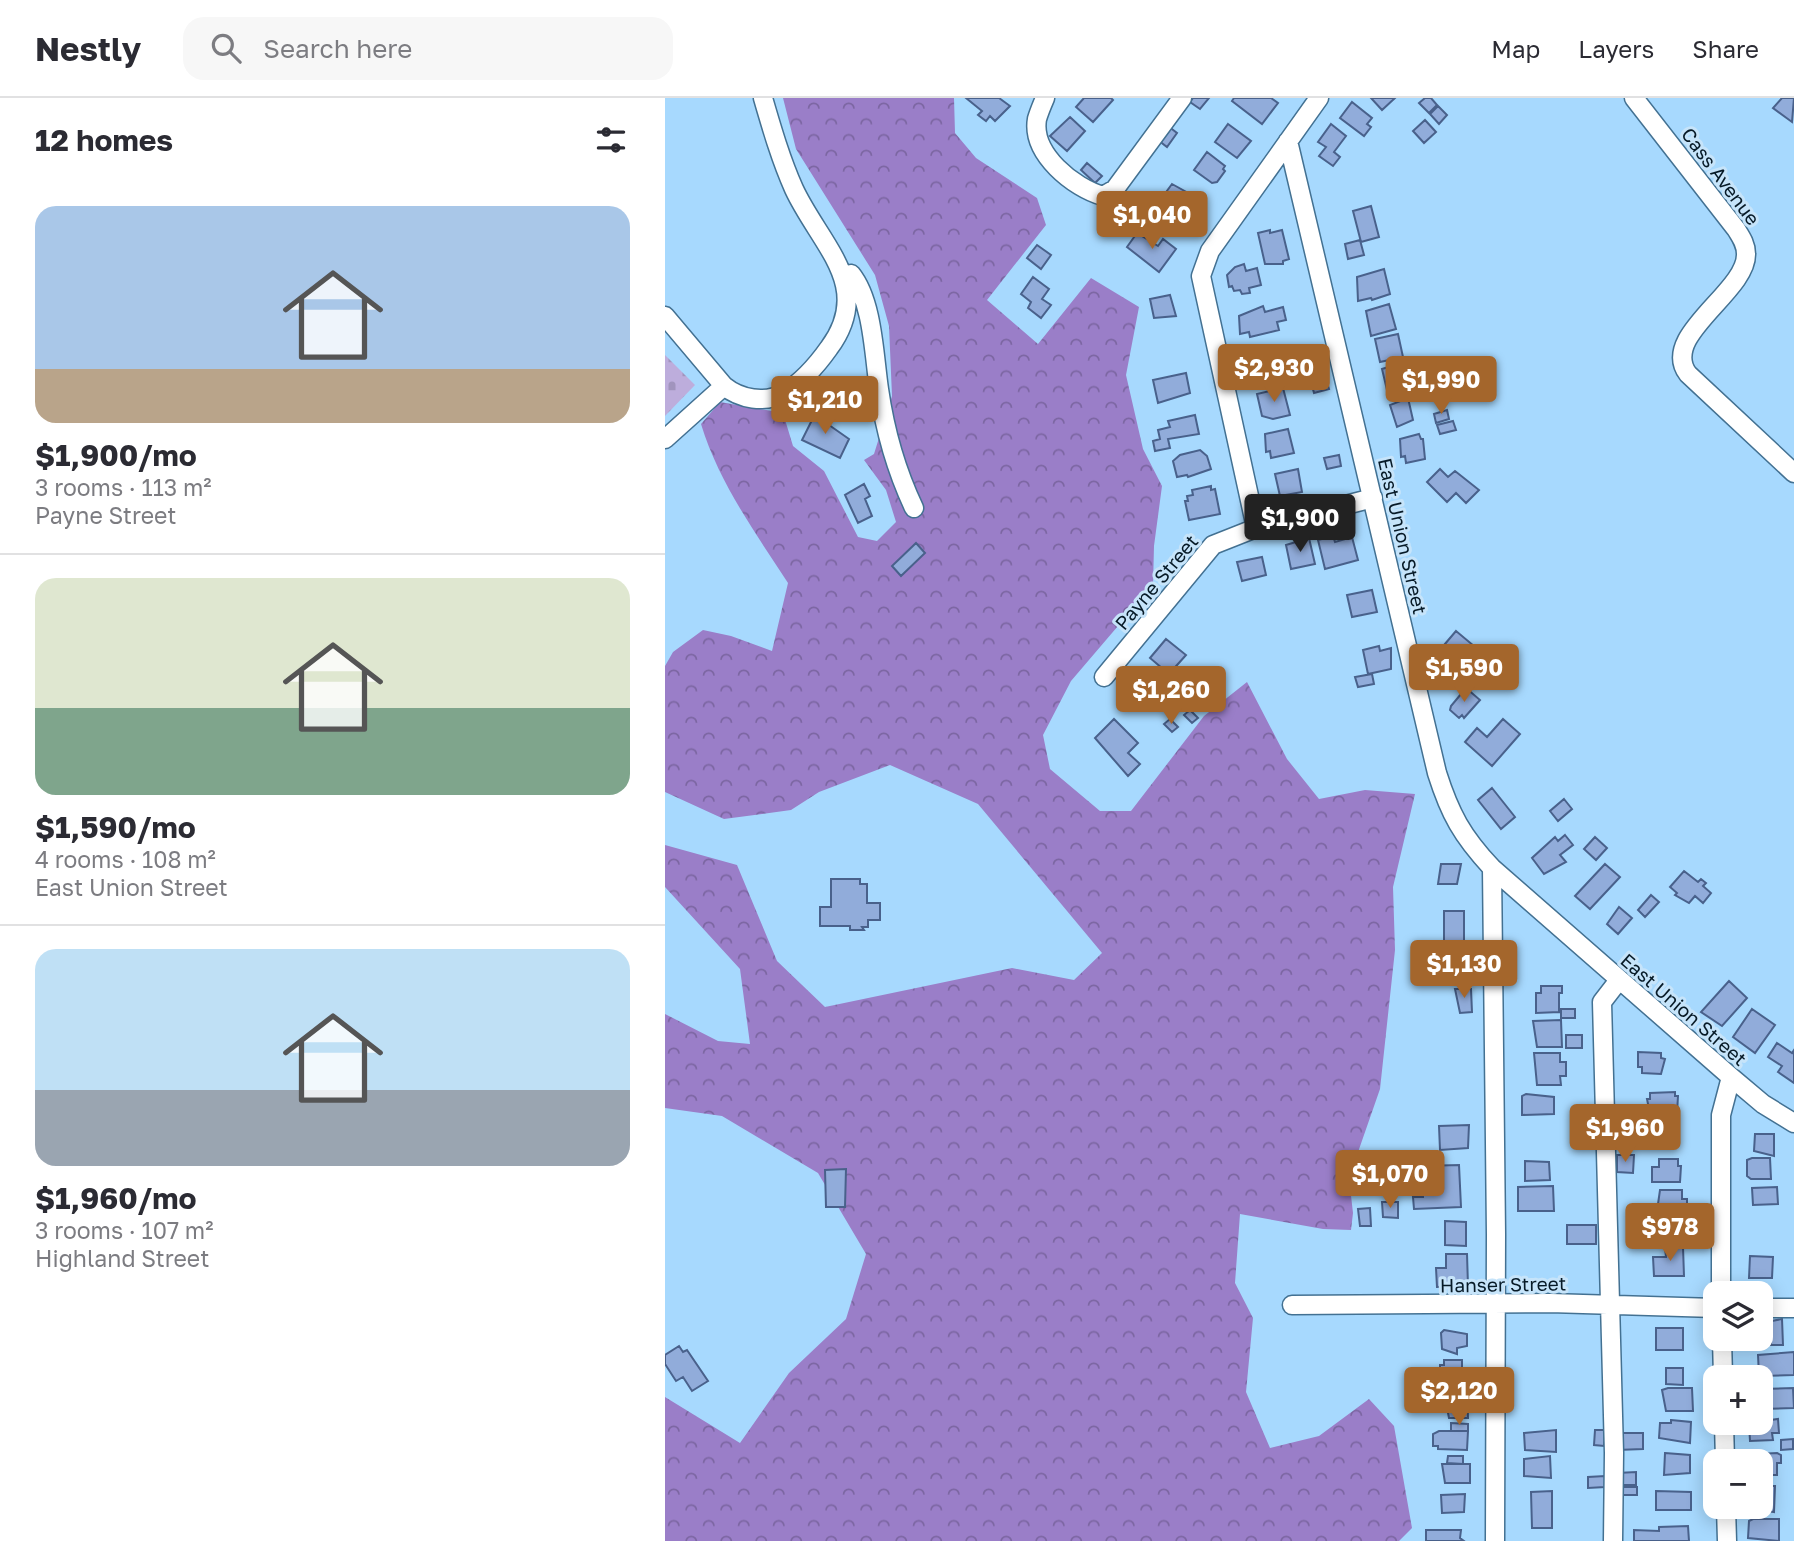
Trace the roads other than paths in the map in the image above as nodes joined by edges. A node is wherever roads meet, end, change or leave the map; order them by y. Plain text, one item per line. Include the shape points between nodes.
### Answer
1 (763, 98) edge
2 (1045, 98) edge
3 (1182, 98) edge
4 (1634, 98) edge
5 (1312, 101) edge
6 (1287, 141) junction
7 (842, 270) junction
8 (665, 316) edge
9 (724, 386) junction
10 (665, 439) edge
11 (1794, 473) edge
12 (1373, 498) junction
13 (914, 508) dead end
14 (1257, 528) junction
15 (1104, 677) dead end
16 (1492, 868) junction
17 (1619, 980) junction
18 (1731, 1077) junction
19 (1794, 1123) edge
20 (1721, 1281) edge
21 (1495, 1304) junction
22 (1292, 1305) dead end
23 (1609, 1305) junction
24 (1703, 1308) edge
25 (1773, 1308) edge
26 (1794, 1308) edge
27 (1726, 1519) edge
28 (1495, 1541) edge
29 (1613, 1541) edge
30 (1727, 1541) edge

1 - 7 street via 795,191
2 - 3 street via 1037,121 1041,143 1056,167 1086,191 1103,196 1115,189
4 - 11 street, Cass Avenue via 1736,229 1746,249 1744,267 1684,346 1682,364
5 - 6 street
6 - 12 street, East Union Street
6 - 14 street via 1210,251 1201,276
7 - 9 street via 848,309 834,343 795,386 767,400 734,394
7 - 13 street via 855,279 876,347 890,446
8 - 9 street
9 - 10 street
12 - 14 street, Payne Street
12 - 16 street, East Union Street via 1440,783 1461,833
14 - 15 street, Payne Street via 1231,536 1206,552
16 - 17 street, East Union Street
16 - 21 street
17 - 18 street, East Union Street
17 - 23 street via 1602,1002
18 - 19 street, East Union Street
18 - 20 street via 1721,1115
21 - 22 street, Hanser Street
21 - 23 street, Hanser Street
21 - 28 street
23 - 24 street, Hanser Street
23 - 29 street
25 - 26 street
27 - 30 street

